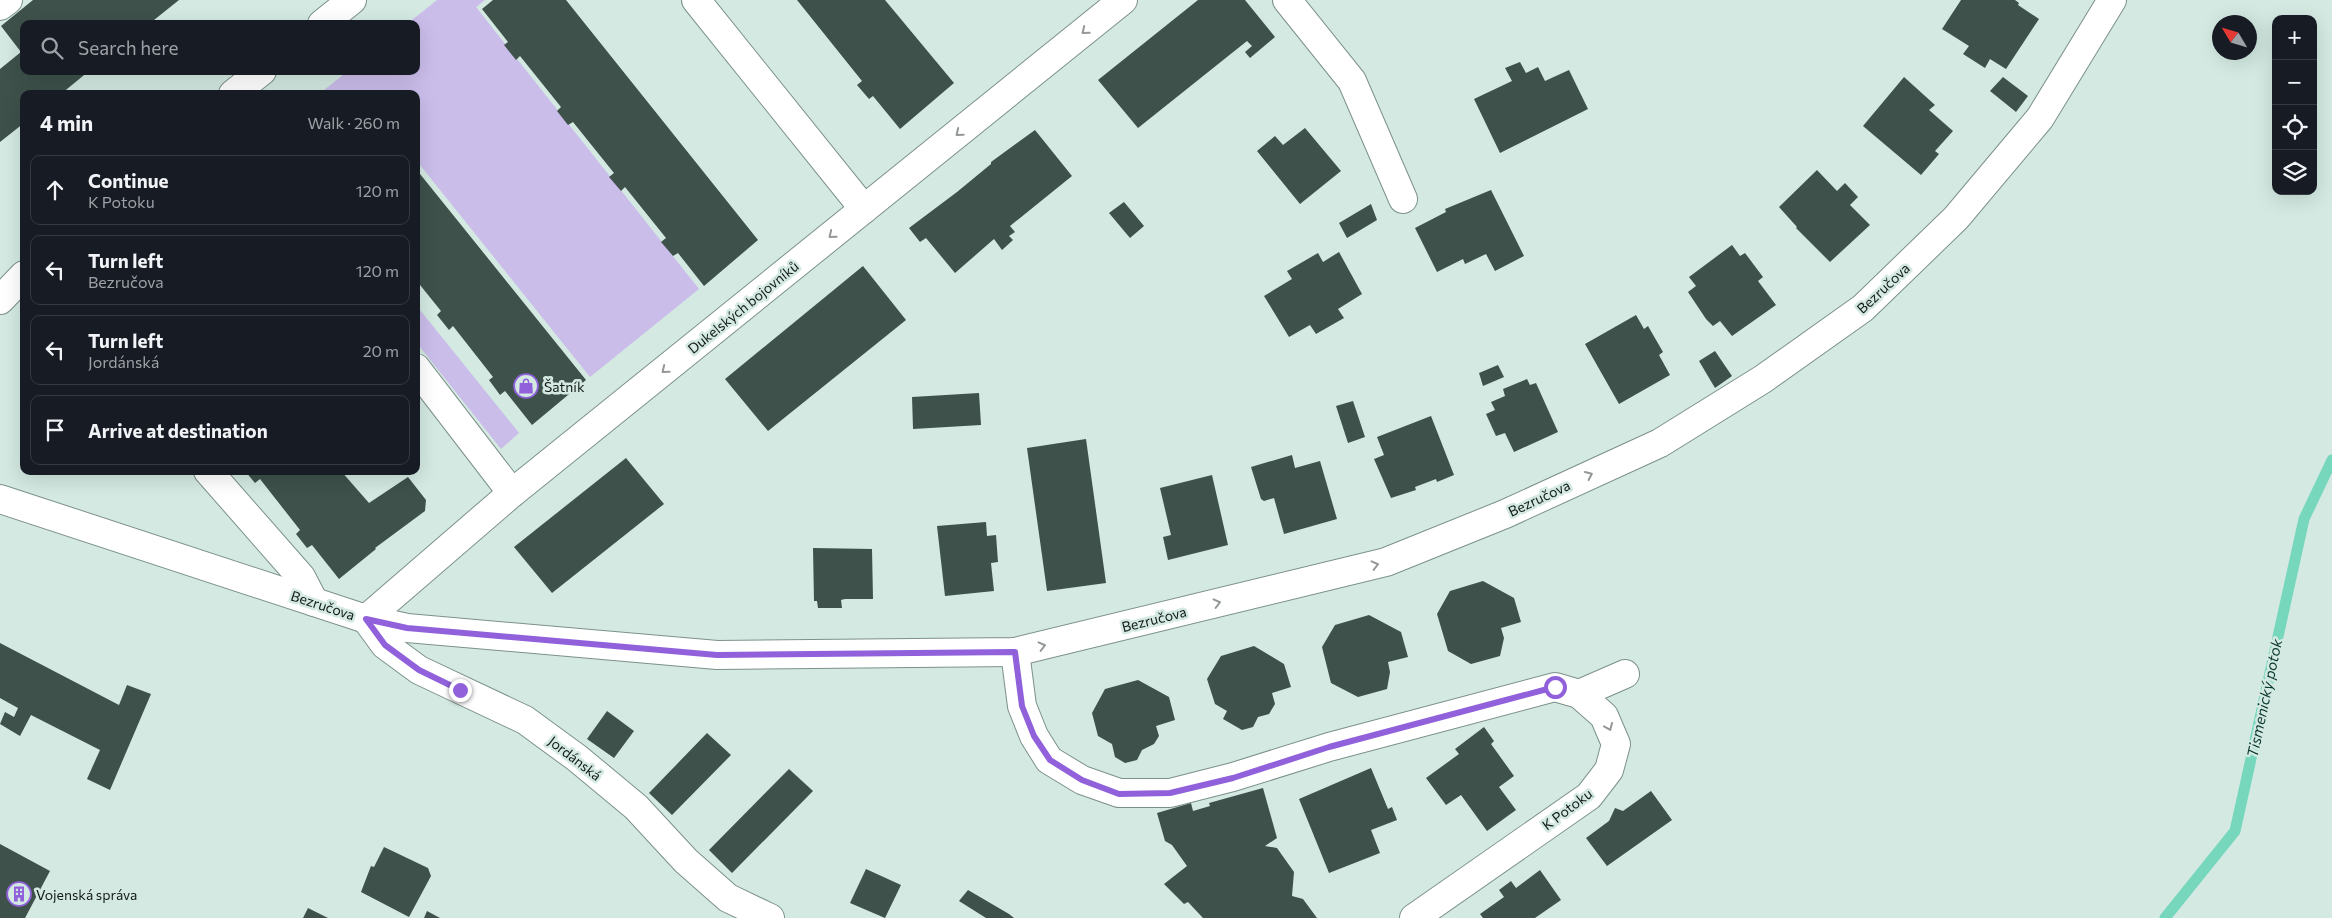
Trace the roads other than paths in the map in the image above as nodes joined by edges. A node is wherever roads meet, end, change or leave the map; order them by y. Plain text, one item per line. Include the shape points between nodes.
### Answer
1 (8, 0) edge
2 (352, 0) edge
3 (696, 0) edge
4 (1123, 0) edge
5 (1287, 0) edge
6 (2112, 0) edge
7 (0, 6) edge
8 (327, 20) edge
9 (257, 75) edge
10 (238, 90) edge
11 (1402, 199) dead end
12 (864, 210) junction
13 (20, 279) edge
14 (0, 300) edge
15 (420, 373) edge
16 (212, 475) edge
17 (512, 493) junction
18 (0, 499) edge
19 (314, 602) junction
20 (366, 619) junction
21 (1015, 652) junction
22 (1625, 674) dead end
23 (1579, 694) junction
24 (770, 918) edge
25 (1414, 918) edge

1 - 7 street
2 - 8 street
3 - 12 street
4 -> 12 street, Dukelských bojovníků
5 - 11 street via 1352,81
21 -> 6 street, Bezručova via 1386,562 1505,514 1660,442 1763,379 1863,308 1949,225 2040,118
9 - 10 street
12 -> 17 street, Dukelských bojovníků
13 - 14 street
15 - 17 street
16 - 19 street via 301,577
17 - 20 street, Dukelských bojovníků
18 - 19 street, Bezručova
19 - 20 street, Bezručova
20 - 21 street, Bezručova via 407,628 717,655
20 - 24 street, Jordánská via 385,645 419,670 525,720 577,758 636,807 686,861 728,898
21 - 23 street, K Potoku via 1022,706 1034,736 1050,760 1082,780 1119,794 1170,793 1233,778 1329,747 1555,687
22 - 23 street
23 -> 25 street, K Potoku via 1604,716 1616,744 1609,770 1589,796

